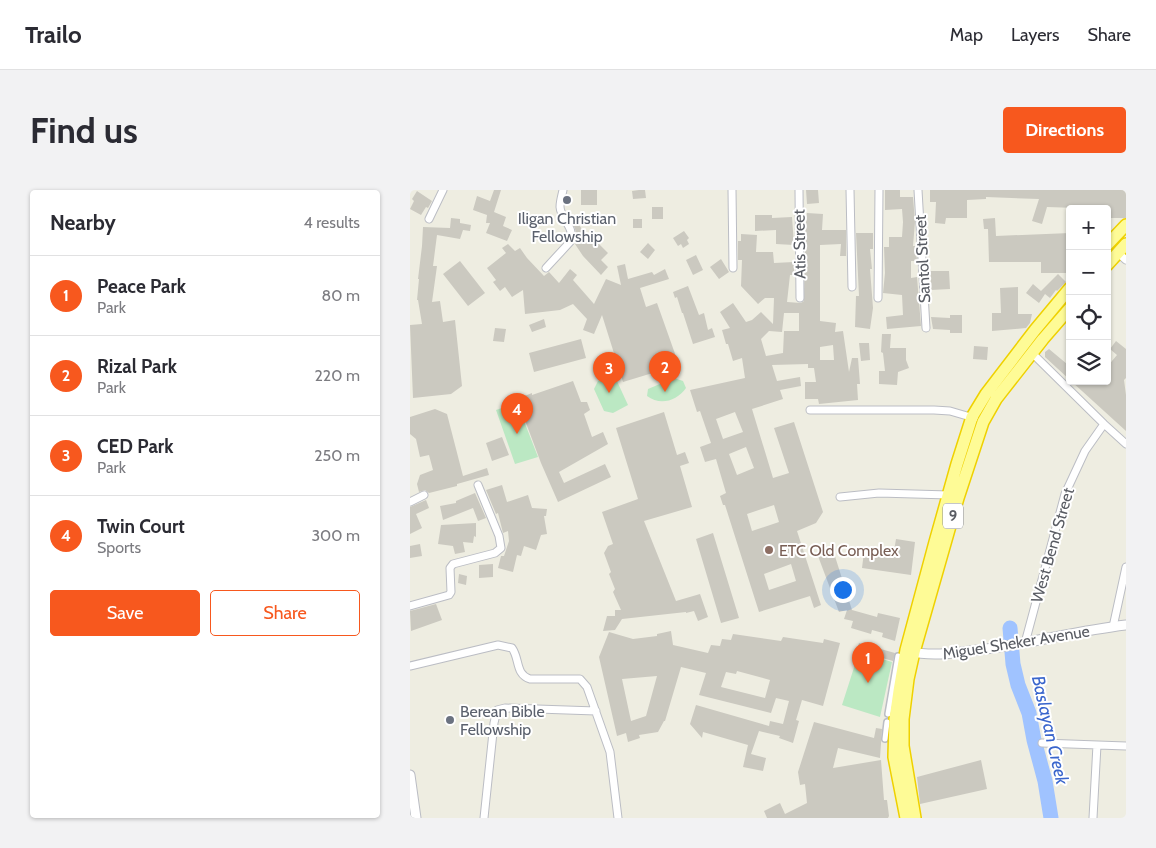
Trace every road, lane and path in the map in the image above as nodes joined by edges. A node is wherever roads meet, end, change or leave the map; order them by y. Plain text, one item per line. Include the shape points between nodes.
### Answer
1 (443, 190) edge
2 (563, 190) edge
3 (732, 190) edge
4 (798, 190) edge
5 (850, 190) edge
6 (879, 190) edge
7 (918, 190) edge
8 (429, 219) dead end
9 (1126, 225) edge
10 (1111, 241) edge
11 (1126, 244) edge
12 (1122, 257) edge
13 (546, 268) dead end
14 (733, 268) dead end
15 (852, 287) dead end
16 (1066, 293) edge
17 (800, 298) dead end
18 (878, 298) dead end
19 (1066, 313) edge
20 (926, 328) dead end
21 (1032, 353) junction
22 (810, 410) dead end
23 (978, 420) junction
24 (1104, 424) junction
25 (1126, 444) edge
26 (478, 485) dead end
27 (424, 495) dead end
28 (949, 495) junction
29 (840, 497) dead end
30 (410, 502) edge
31 (1126, 567) edge
32 (410, 606) edge
33 (1126, 625) edge
34 (1113, 627) junction
35 (1025, 643) junction
36 (906, 653) junction
37 (410, 666) edge
38 (596, 711) junction
39 (888, 714) dead end
40 (887, 722) dead end
41 (885, 740) dead end
42 (1042, 743) dead end
43 (1097, 744) junction
44 (1126, 746) edge
45 (410, 775) edge
46 (416, 818) edge
47 (484, 818) edge
48 (618, 818) edge
49 (906, 818) edge
50 (915, 818) edge
51 (1093, 818) edge

1 - 8 street
2 - 13 street via 560,205 572,237
3 - 14 street
4 - 17 street, Atis Street
5 - 15 street
6 - 18 street
7 - 20 street, Santol Street
9 - 10 highway
11 - 12 highway
16 - 23 highway, 9 via 997,379
19 - 21 highway, 9
21 - 23 highway, 9
21 - 24 street
22 - 23 street via 934,410 950,411
23 - 28 highway, 9
23 - 36 highway, 9 via 956,507
24 - 25 street
24 - 35 street, West Bend Street via 1085,451 1065,494
26 - 32 street via 501,548 495,553 453,564 449,594
27 - 30 street
28 - 29 street via 879,493
28 - 36 highway, 9
31 - 34 street
33 - 34 street, Miguel Sheker Avenue
34 - 35 street, Miguel Sheker Avenue
35 - 36 street, Miguel Sheker Avenue via 951,653
36 - 39 street
36 - 49 highway, 9 via 894,740 894,757
36 - 50 highway, 9 via 903,746
37 - 38 street via 498,644 507,646 515,652 521,674 530,680 580,678
38 - 47 street via 497,710
38 - 48 street via 610,752
40 - 41 street
42 - 43 street
43 - 44 street
43 - 51 street
45 - 46 street

